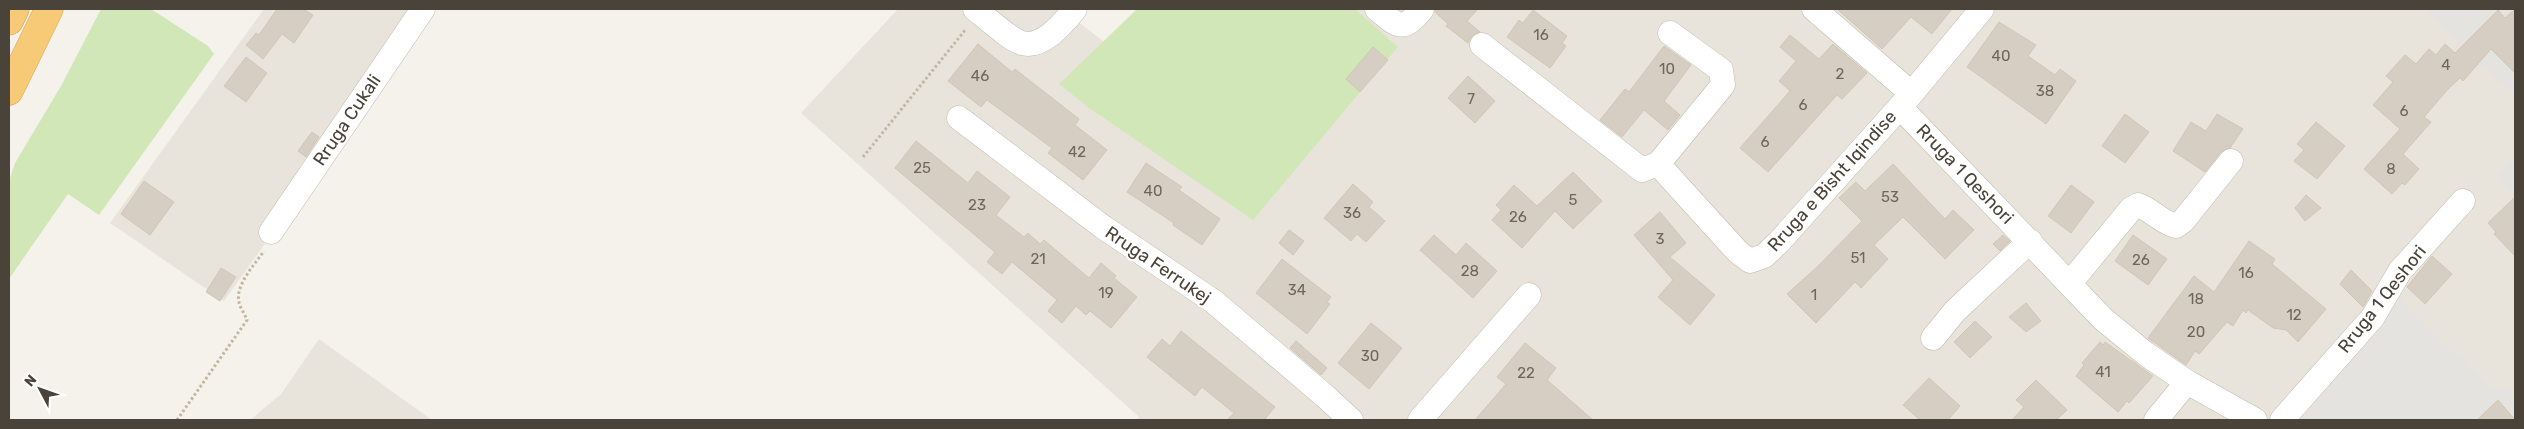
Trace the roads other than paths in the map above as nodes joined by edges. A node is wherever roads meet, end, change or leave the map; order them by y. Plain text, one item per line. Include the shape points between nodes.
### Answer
1 (14, 9) edge
2 (49, 9) edge
3 (424, 9) edge
4 (1075, 9) edge
5 (1377, 9) edge
6 (1422, 9) edge
7 (1814, 9) edge
8 (1982, 9) edge
9 (977, 11) edge
10 (9, 21) edge
11 (1670, 33) dead end
12 (1482, 45) dead end
13 (9, 91) edge
14 (1906, 100) junction
15 (959, 118) dead end
16 (2231, 161) dead end
17 (1658, 164) junction
18 (2463, 201) dead end
19 (271, 232) road end
20 (2030, 241) junction
21 (2070, 283) junction
22 (1529, 295) dead end
23 (1932, 338) dead end
24 (2187, 382) junction
25 (1351, 420) edge
26 (1420, 420) edge
27 (2156, 420) edge
28 (2255, 420) edge
29 (2282, 420) edge

1 - 10 highway
2 - 13 highway
3 - 19 street, Rruga Cukali
4 - 9 street via 1048,36 1034,43 1021,43
5 - 6 street via 1395,25 1405,25 1414,20
7 - 14 street, Rruga 1 Qeshori
8 - 14 street
11 - 17 street via 1721,70 1723,85
12 - 17 street via 1642,170
14 - 17 street, Rruga e Bisht Iqindise via 1779,242 1764,256 1750,261 1738,252
14 - 20 street, Rruga 1 Qeshori
15 - 25 street, Rruga Ferrukej via 1103,228 1213,301
16 - 21 street via 2176,226 2138,204
18 - 29 street, Rruga 1 Qeshori via 2400,271 2373,317
20 - 21 street, Rruga 1 Qeshori
20 - 23 street via 1955,311
21 - 24 street, Rruga 1 Qeshori via 2104,319
22 - 26 street
24 - 27 street
24 - 28 street, Rruga 1 Qeshori

